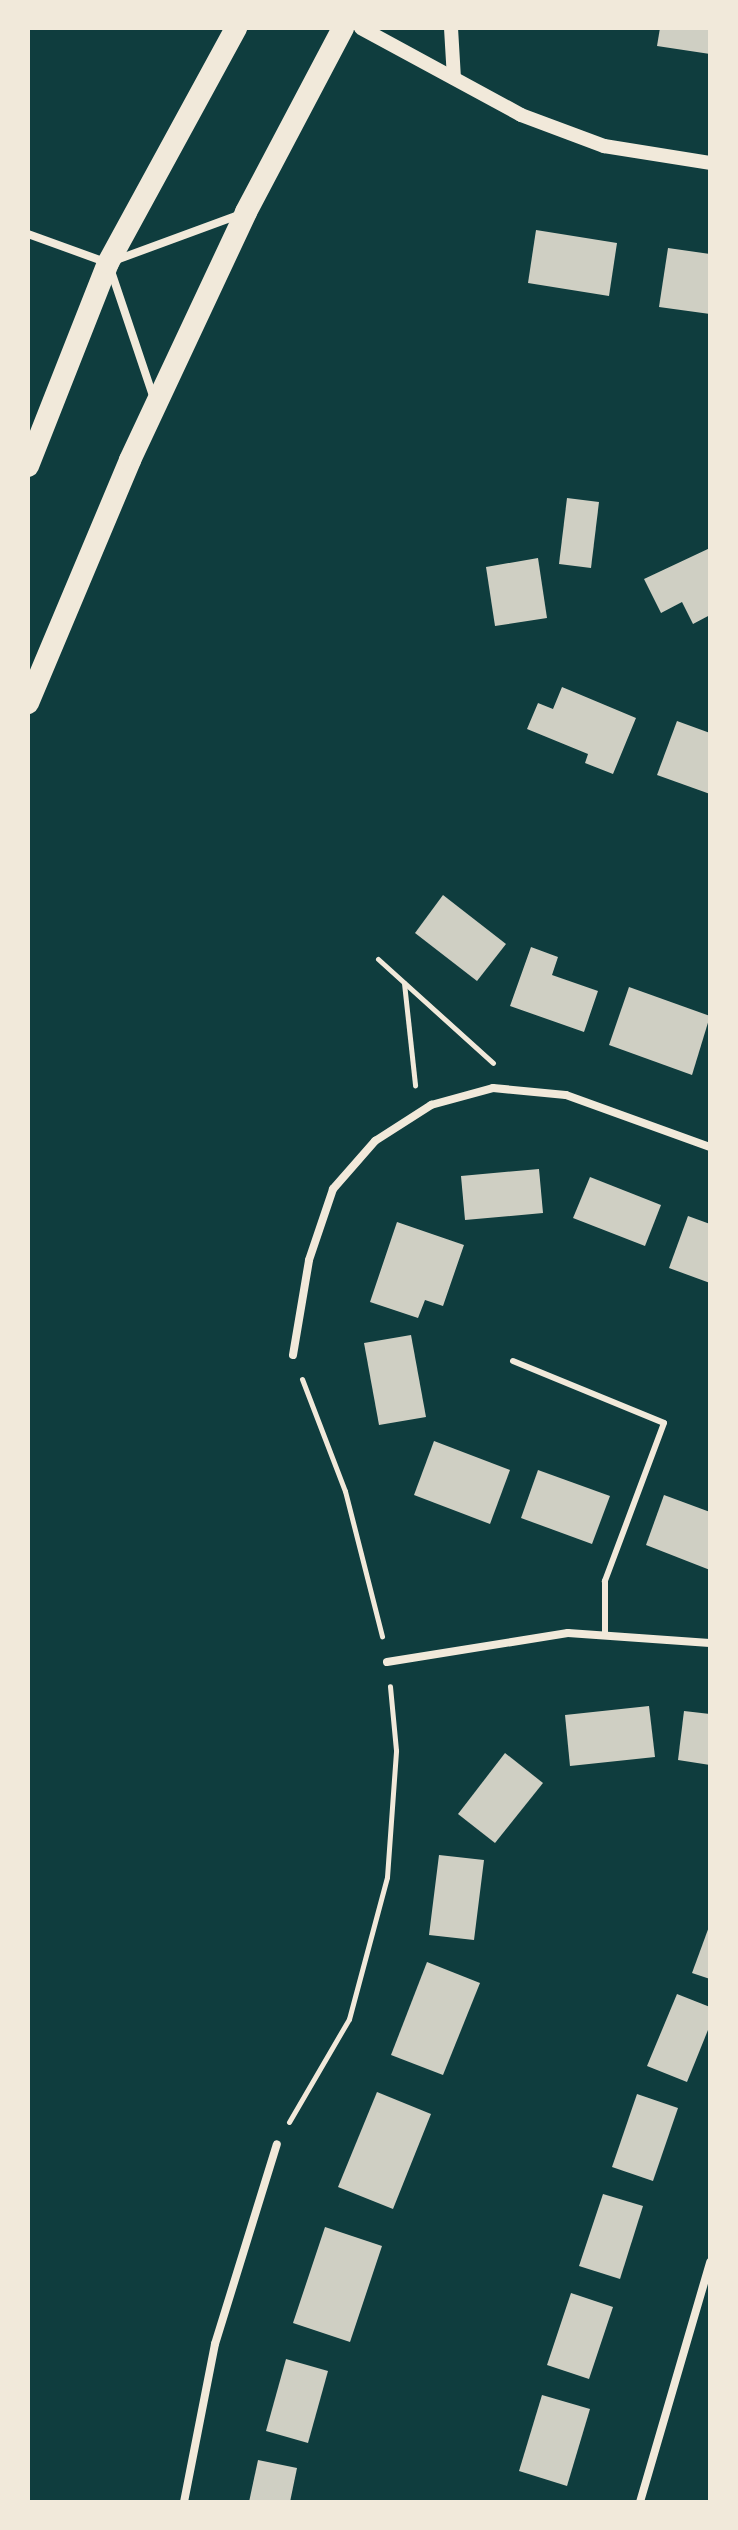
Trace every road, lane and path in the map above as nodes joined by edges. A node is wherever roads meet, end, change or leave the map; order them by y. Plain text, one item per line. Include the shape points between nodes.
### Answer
1 (236, 28) edge
2 (343, 28) edge
3 (361, 28) edge
4 (451, 28) edge
5 (454, 78) junction
6 (710, 163) edge
7 (246, 212) junction
8 (28, 234) edge
9 (108, 263) junction
10 (156, 405) junction
11 (28, 466) edge
12 (28, 703) edge
13 (378, 959) dead end
14 (403, 981) junction
15 (524, 1091) junction
16 (417, 1113) junction
17 (710, 1147) edge
18 (293, 1355) joint
19 (513, 1361) dead end
20 (605, 1635) junction
21 (710, 1643) edge
22 (387, 1662) junction
23 (277, 2144) joint
24 (709, 2266) edge
25 (184, 2502) edge
26 (640, 2502) edge

1 - 9 highway
2 - 7 highway
3 - 5 street
4 - 5 street
5 - 6 street via 521,115 604,146
7 - 9 street
7 - 10 highway
8 - 9 street
9 - 10 street
9 - 11 highway
10 - 12 highway
13 - 14 path
14 - 15 path
14 - 16 path
15 - 16 street via 493,1088
15 - 17 street via 566,1095
16 - 18 street via 375,1141 333,1189 309,1260
18 - 22 path via 345,1491
19 - 20 lane via 664,1423 605,1581
20 - 21 street
20 - 22 street via 568,1633
22 - 23 path via 396,1750 387,1877 349,2019
23 - 25 street via 215,2344
24 - 26 street

